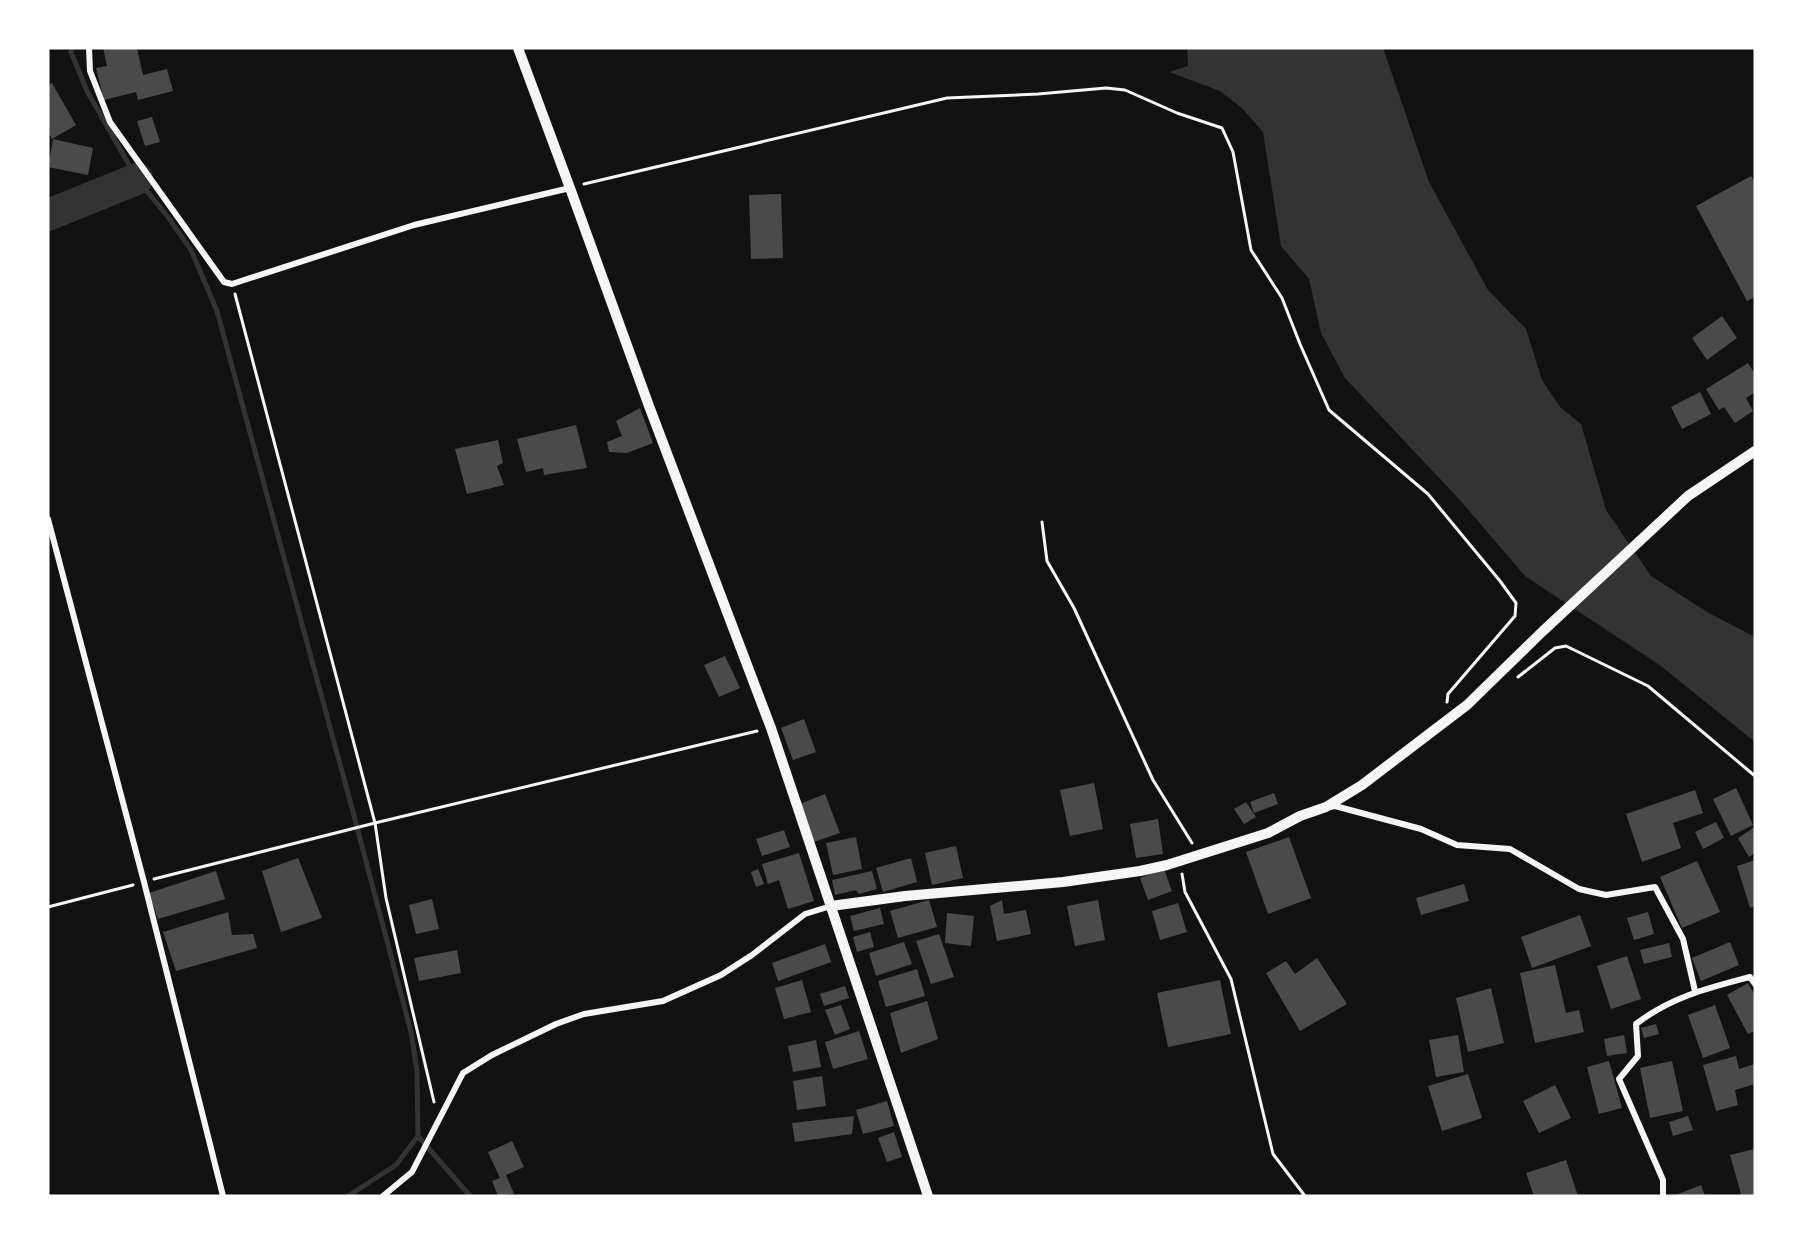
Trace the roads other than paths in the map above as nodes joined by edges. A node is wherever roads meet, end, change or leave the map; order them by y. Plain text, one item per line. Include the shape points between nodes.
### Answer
1 (88, 48) edge
2 (518, 48) edge
3 (570, 188) junction
4 (1755, 451) edge
5 (48, 519) edge
6 (1326, 807) junction
7 (831, 906) junction
8 (1755, 984) edge
9 (1695, 991) junction
10 (223, 1196) edge
11 (383, 1196) edge
12 (928, 1196) edge
13 (1663, 1196) edge

1 - 3 street via 90,71 110,122 224,282 232,284 414,225
2 - 3 main road
3 - 7 main road via 771,728
4 - 6 main road via 1688,496 1467,705 1362,785
5 - 10 street
6 - 7 main road via 1268,832 1140,871
6 - 9 street via 1335,806 1421,829 1457,845 1510,849 1579,889 1606,895 1655,887 1683,939
7 - 11 street via 805,914 721,975 663,1001 584,1014 556,1024 462,1073 412,1172
7 - 12 main road
8 - 9 street via 1750,977
9 - 13 street via 1653,1011 1636,1024 1638,1056 1619,1078 1663,1180

